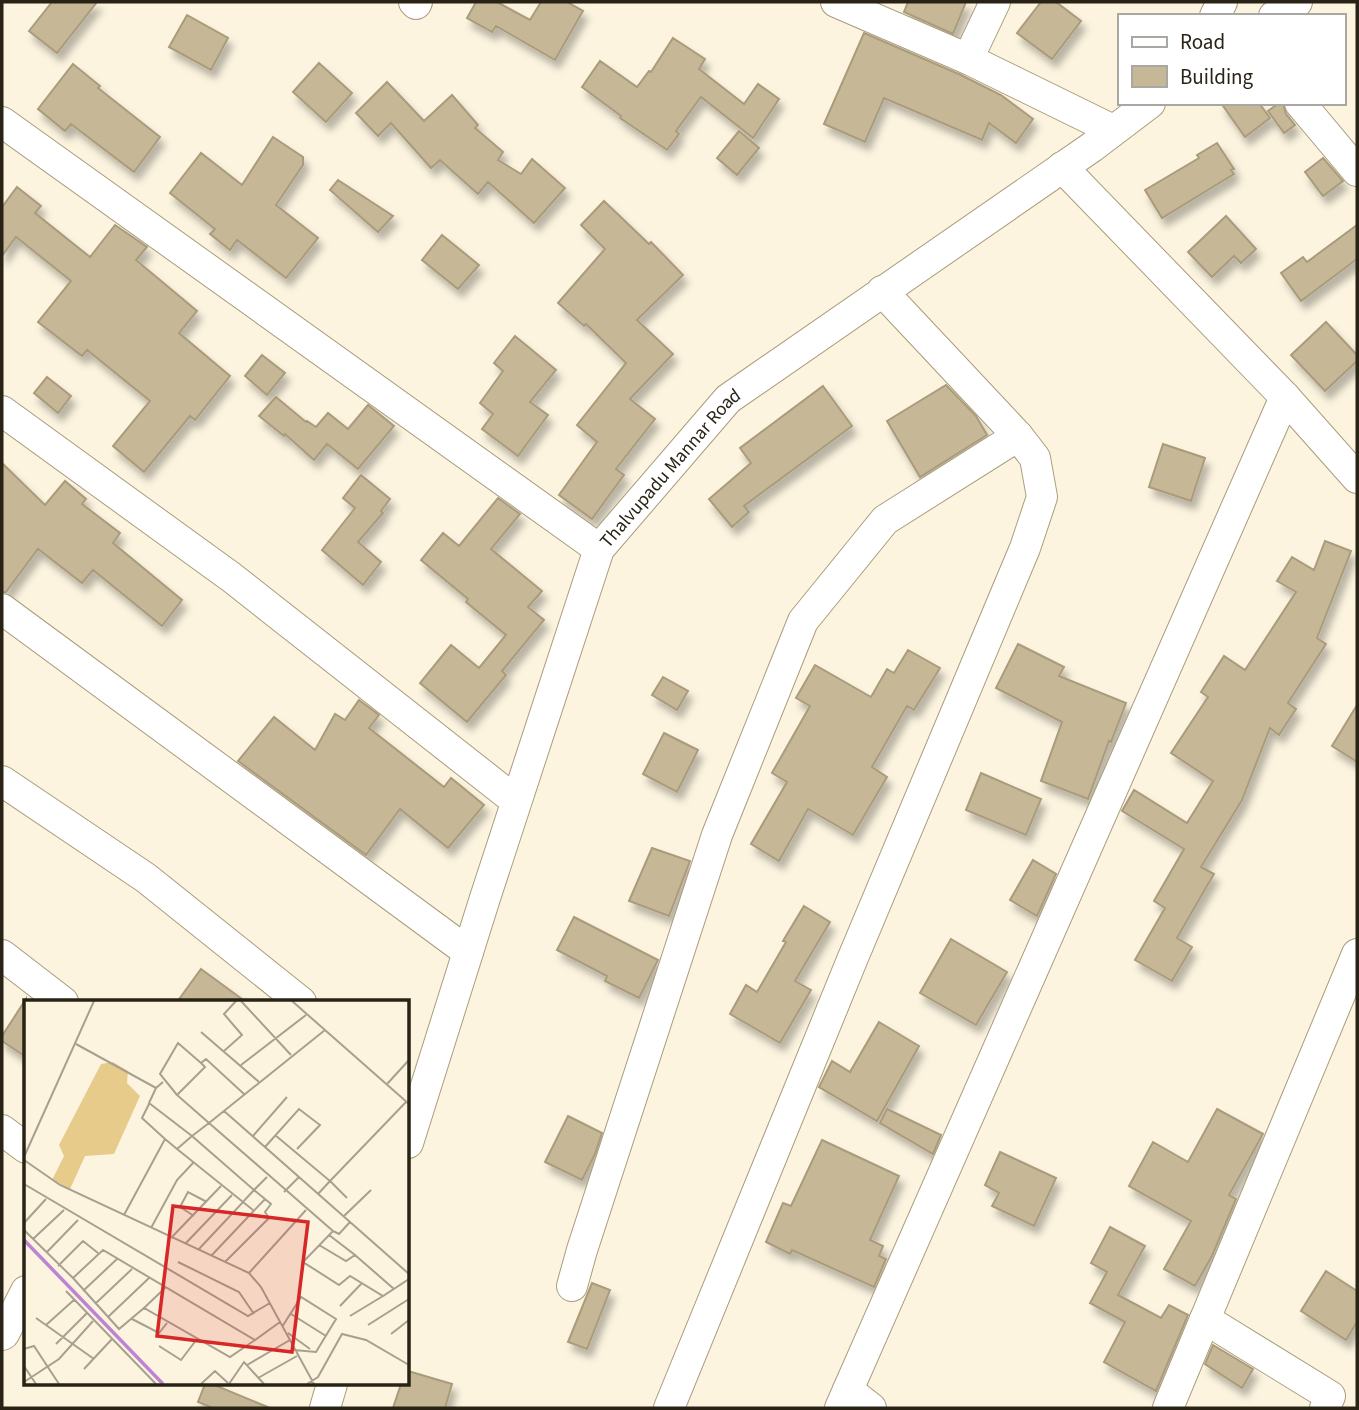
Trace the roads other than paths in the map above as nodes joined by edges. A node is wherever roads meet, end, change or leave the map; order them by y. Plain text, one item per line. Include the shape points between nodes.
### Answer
1 (836, 2) edge
2 (995, 2) edge
3 (1297, 2) edge
4 (1277, 14) edge
5 (968, 59) junction
6 (1147, 105) edge
7 (1302, 105) edge
8 (1127, 118) edge
9 (2, 122) edge
10 (1062, 167) junction
11 (1357, 171) edge
12 (882, 292) junction
13 (1285, 397) junction
14 (2, 411) edge
15 (1018, 436) junction
16 (1357, 478) edge
17 (599, 549) junction
18 (2, 609) edge
19 (2, 781) edge
20 (516, 802) junction
21 (468, 952) junction
22 (1357, 954) edge
23 (2, 955) edge
24 (60, 1000) edge
25 (298, 1000) edge
26 (1349, 1000) edge
27 (415, 1094) edge
28 (410, 1129) edge
29 (2, 1130) edge
30 (24, 1146) edge
31 (572, 1286) dead end
32 (24, 1295) edge
33 (1205, 1319) junction
34 (2, 1335) edge
35 (853, 1402) edge
36 (669, 1408) edge
37 (1168, 1408) edge
38 (1325, 1408) edge

1 - 5 street
2 - 5 street
3 - 4 street
5 - 8 street
6 - 8 street, Thalvupadu Mannar Road
7 - 11 street
8 - 10 street, Thalvupadu Mannar Road
9 - 17 street
10 - 12 street, Thalvupadu Mannar Road
10 - 13 street
12 - 15 street
12 - 17 street, Thalvupadu Mannar Road via 728,398
13 - 16 street
13 - 35 street
14 - 20 street via 231,576
15 - 31 street via 885,520 803,621 717,835
15 - 36 street via 1035,458 1042,497 1025,548
17 - 20 street, Thalvupadu Mannar Road
18 - 21 street
19 - 25 street via 146,878
20 - 21 street, Thalvupadu Mannar Road
21 - 27 street, Thalvupadu Mannar Road
22 - 26 street
23 - 24 street
26 - 33 street
27 - 28 street, Thalvupadu Mannar Road
29 - 30 street
32 - 34 street
33 - 37 street
33 - 38 street via 1330,1396

